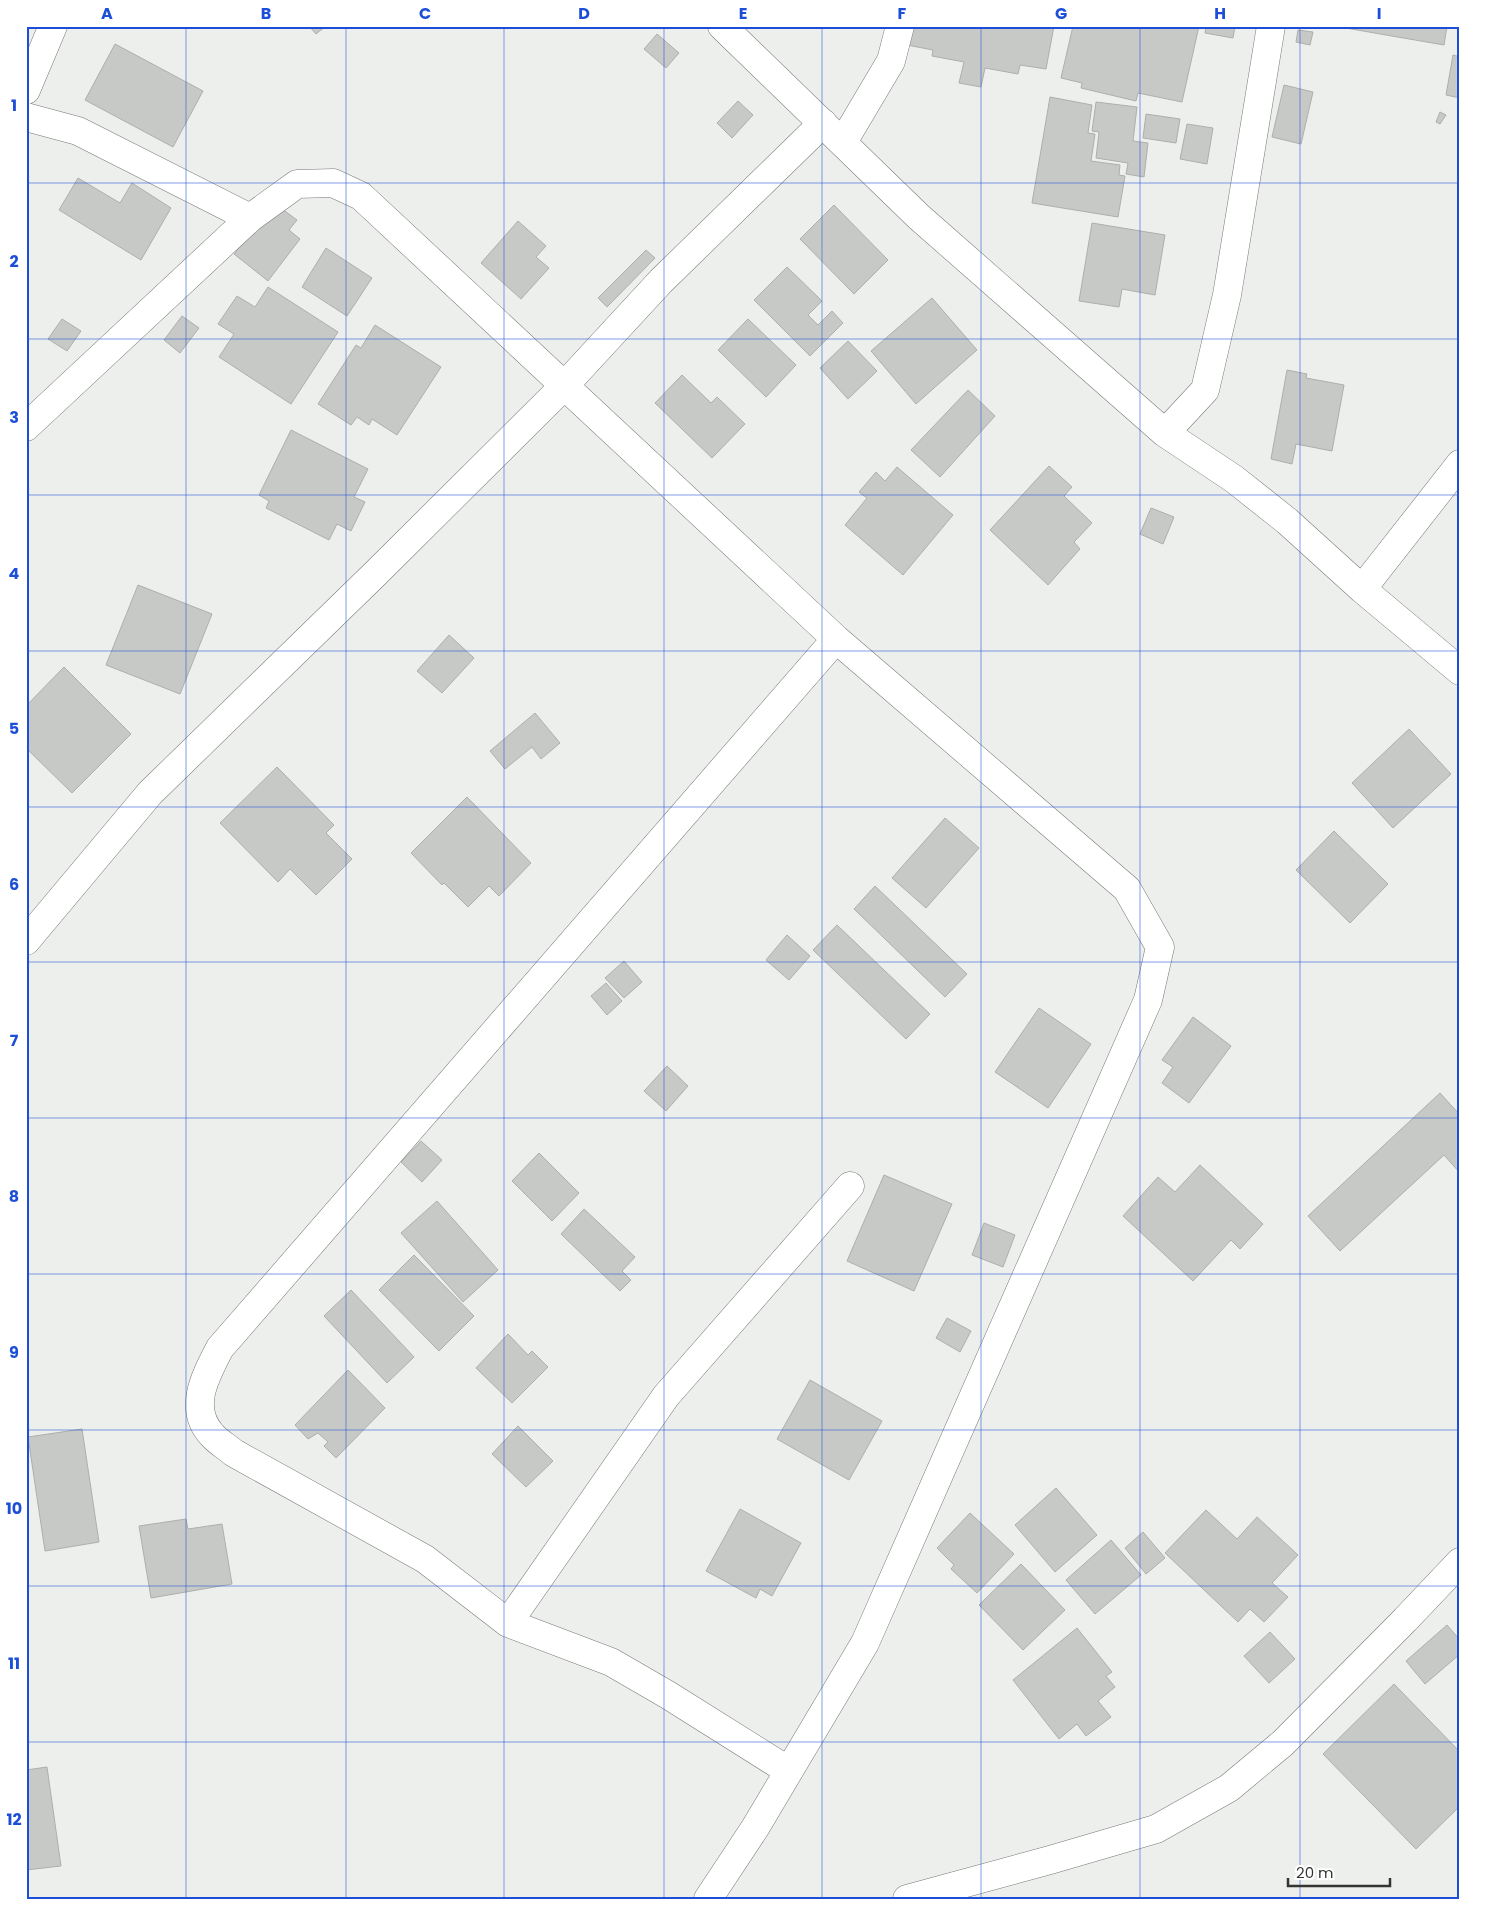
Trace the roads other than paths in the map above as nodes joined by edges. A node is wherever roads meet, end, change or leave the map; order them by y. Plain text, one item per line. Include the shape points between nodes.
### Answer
1 (53, 26) edge
2 (722, 26) edge
3 (900, 26) edge
4 (1271, 26) edge
5 (26, 90) edge
6 (26, 117) edge
7 (823, 123) junction
8 (843, 142) junction
9 (250, 218) junction
10 (564, 386) junction
11 (26, 427) edge
12 (1165, 433) junction
13 (1460, 464) edge
14 (1362, 589) junction
15 (836, 639) junction
16 (1460, 671) edge
17 (26, 941) edge
18 (850, 1186) dead end
19 (1460, 1562) edge
20 (508, 1623) junction
21 (789, 1771) junction
22 (708, 1899) edge
23 (907, 1899) edge

1 - 5 street
2 - 7 street
3 - 8 street via 890,61
4 - 12 street via 1227,295 1206,390
6 - 9 street via 78,131
7 - 8 street
7 - 10 street via 661,281
8 - 12 street via 919,218
9 - 10 street via 297,184 333,184 361,196
9 - 11 street
10 - 15 street
10 - 17 street via 150,793
12 - 14 street via 1234,479 1280,515
13 - 14 street
14 - 16 street
15 - 20 street via 220,1348 203,1382 200,1412 211,1434 234,1453 425,1559
15 - 21 street via 1127,889 1160,947 1148,1000 865,1642
18 - 20 street via 666,1396
19 - 23 street via 1283,1743 1229,1788 1156,1829
20 - 21 street via 611,1662
21 - 22 street

